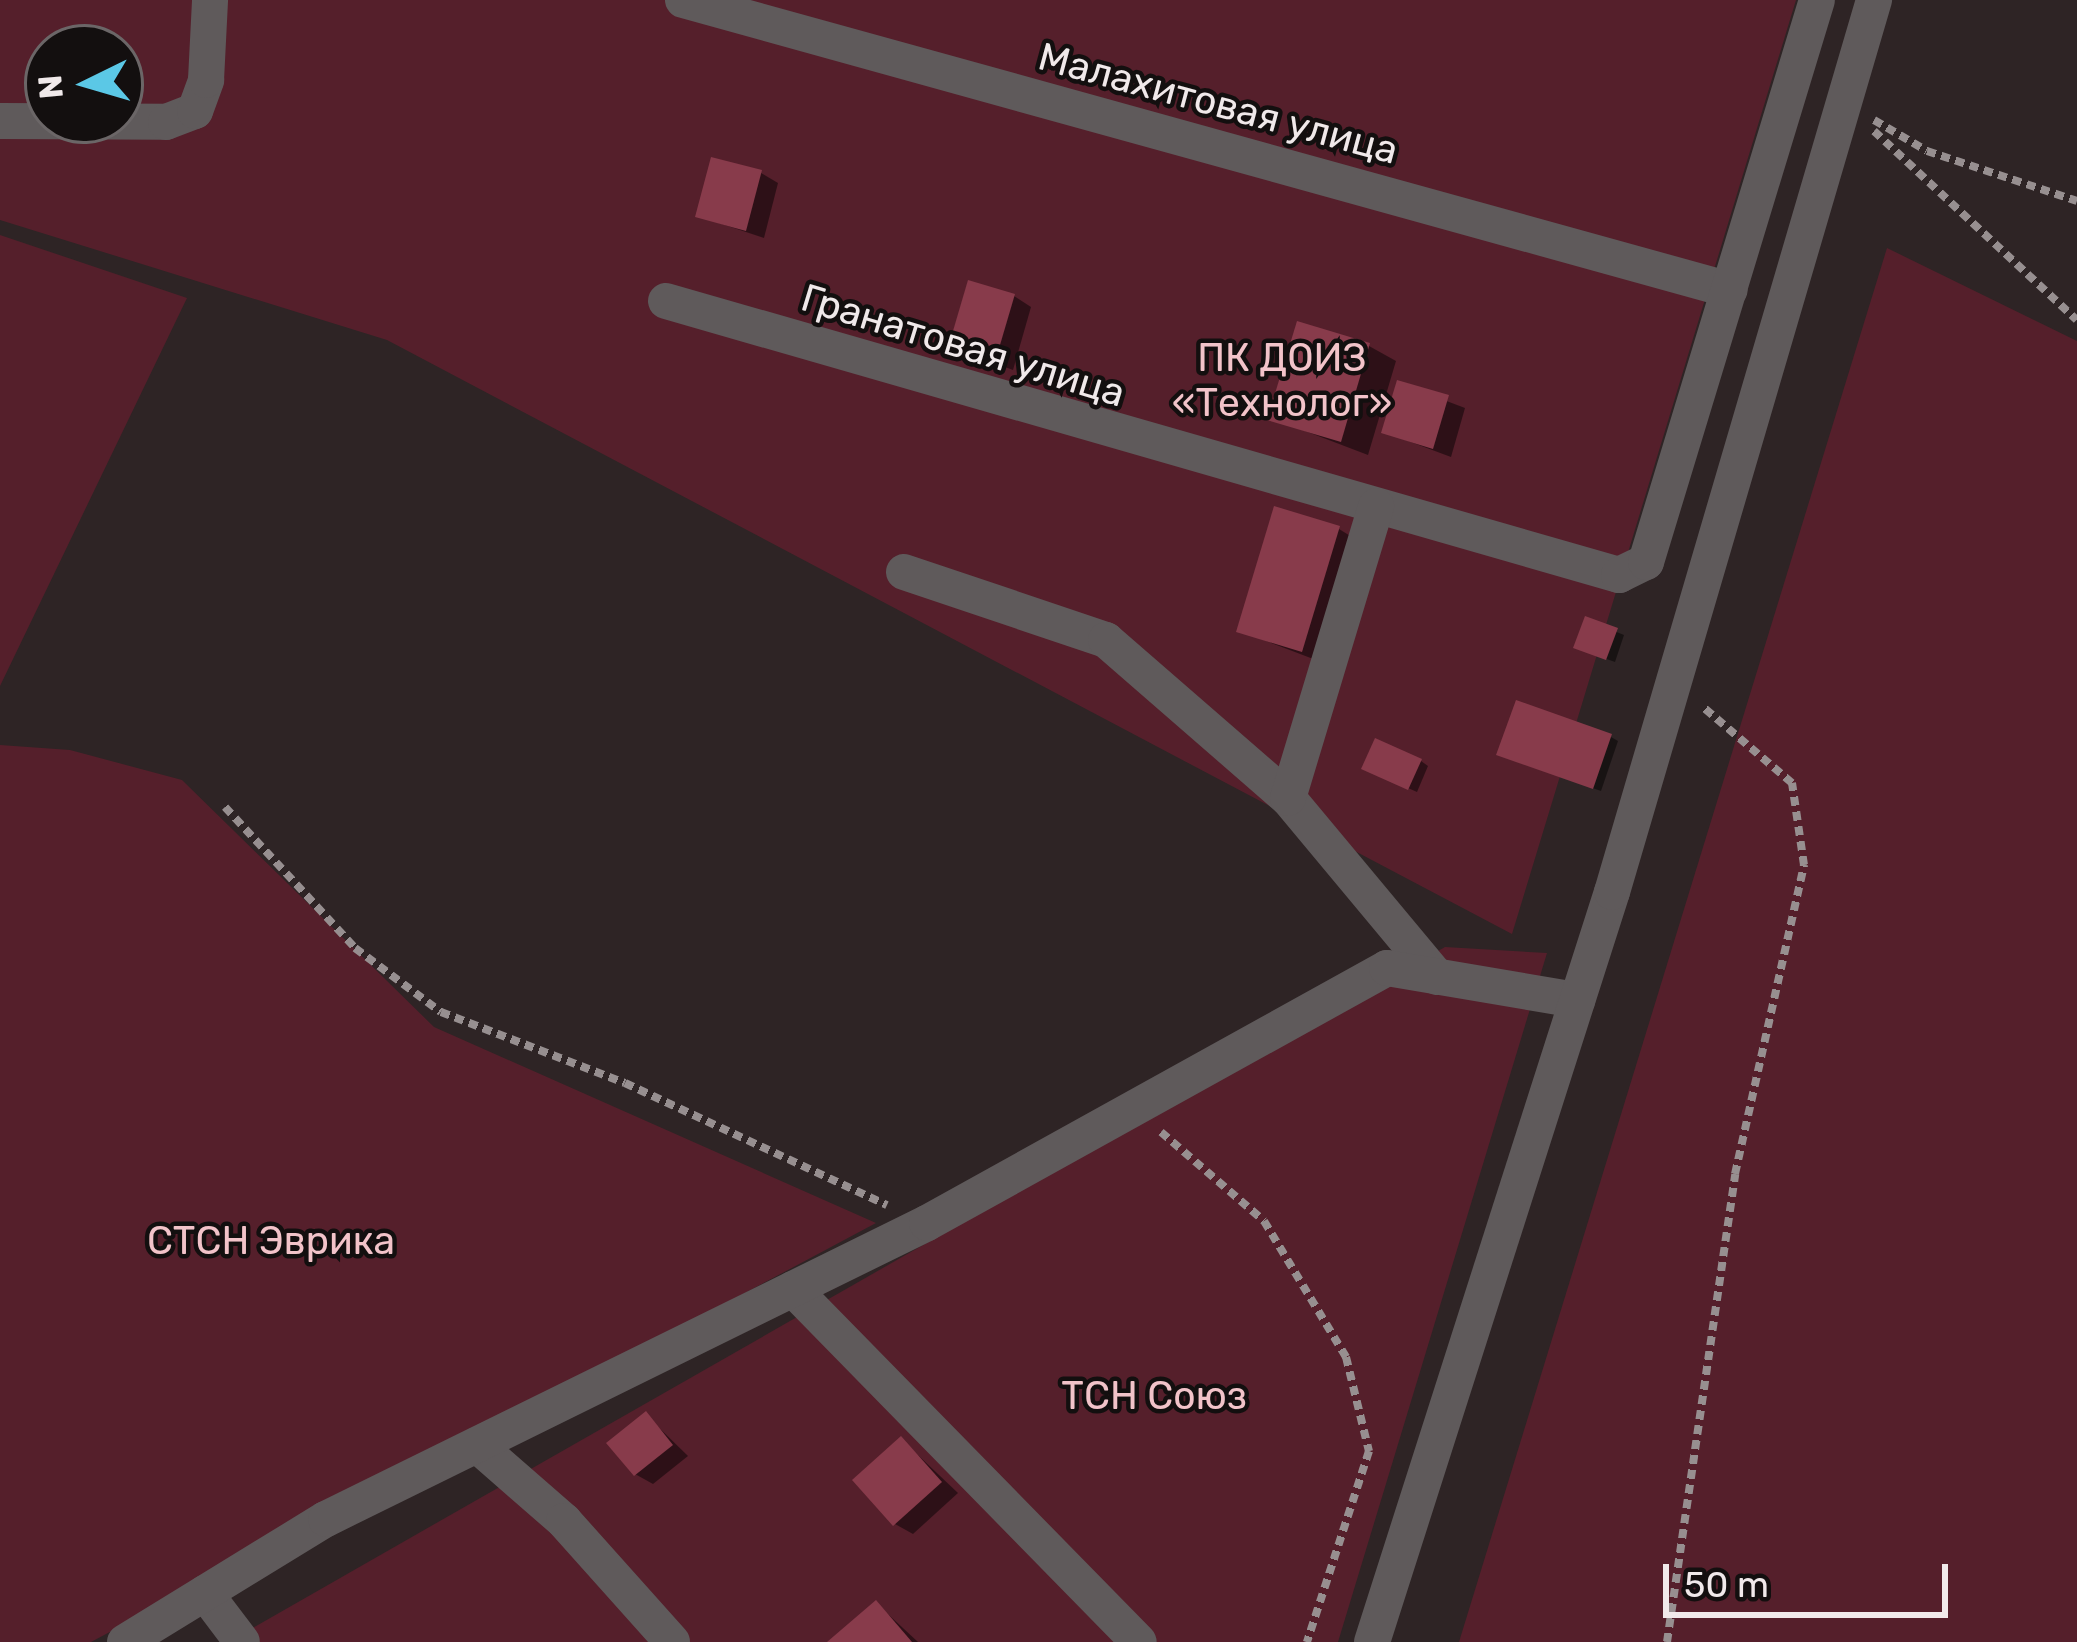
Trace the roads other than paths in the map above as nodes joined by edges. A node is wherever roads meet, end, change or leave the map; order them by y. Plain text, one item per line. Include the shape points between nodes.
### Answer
1 (210, 0) edge
2 (683, 0) edge
3 (1817, 0) edge
4 (1874, 0) edge
5 (0, 122) edge
6 (1730, 290) junction
7 (666, 302) dead end
8 (1376, 506) junction
9 (904, 572) dead end
10 (1288, 798) junction
11 (1436, 977) junction
12 (1577, 1000) junction
13 (793, 1289) junction
14 (477, 1445) junction
15 (205, 1593) junction
16 (125, 1642) edge
17 (242, 1642) edge
18 (673, 1642) edge
19 (1139, 1642) edge
20 (1372, 1642) edge

1 - 5 street via 206,80 195,110 166,122
2 - 6 street, Малахитовая улица
3 - 6 street, Гранатовая улица
4 - 12 street
6 - 8 street, Гранатовая улица via 1646,562 1618,574
7 - 8 street, Гранатовая улица
8 - 10 street
9 - 10 street via 1106,640
10 - 11 street
11 - 12 street
11 - 13 street via 1387,968
12 - 20 street
13 - 14 street
13 - 19 street
14 - 15 street via 326,1519
14 - 18 street via 564,1521
15 - 16 street
15 - 17 street

